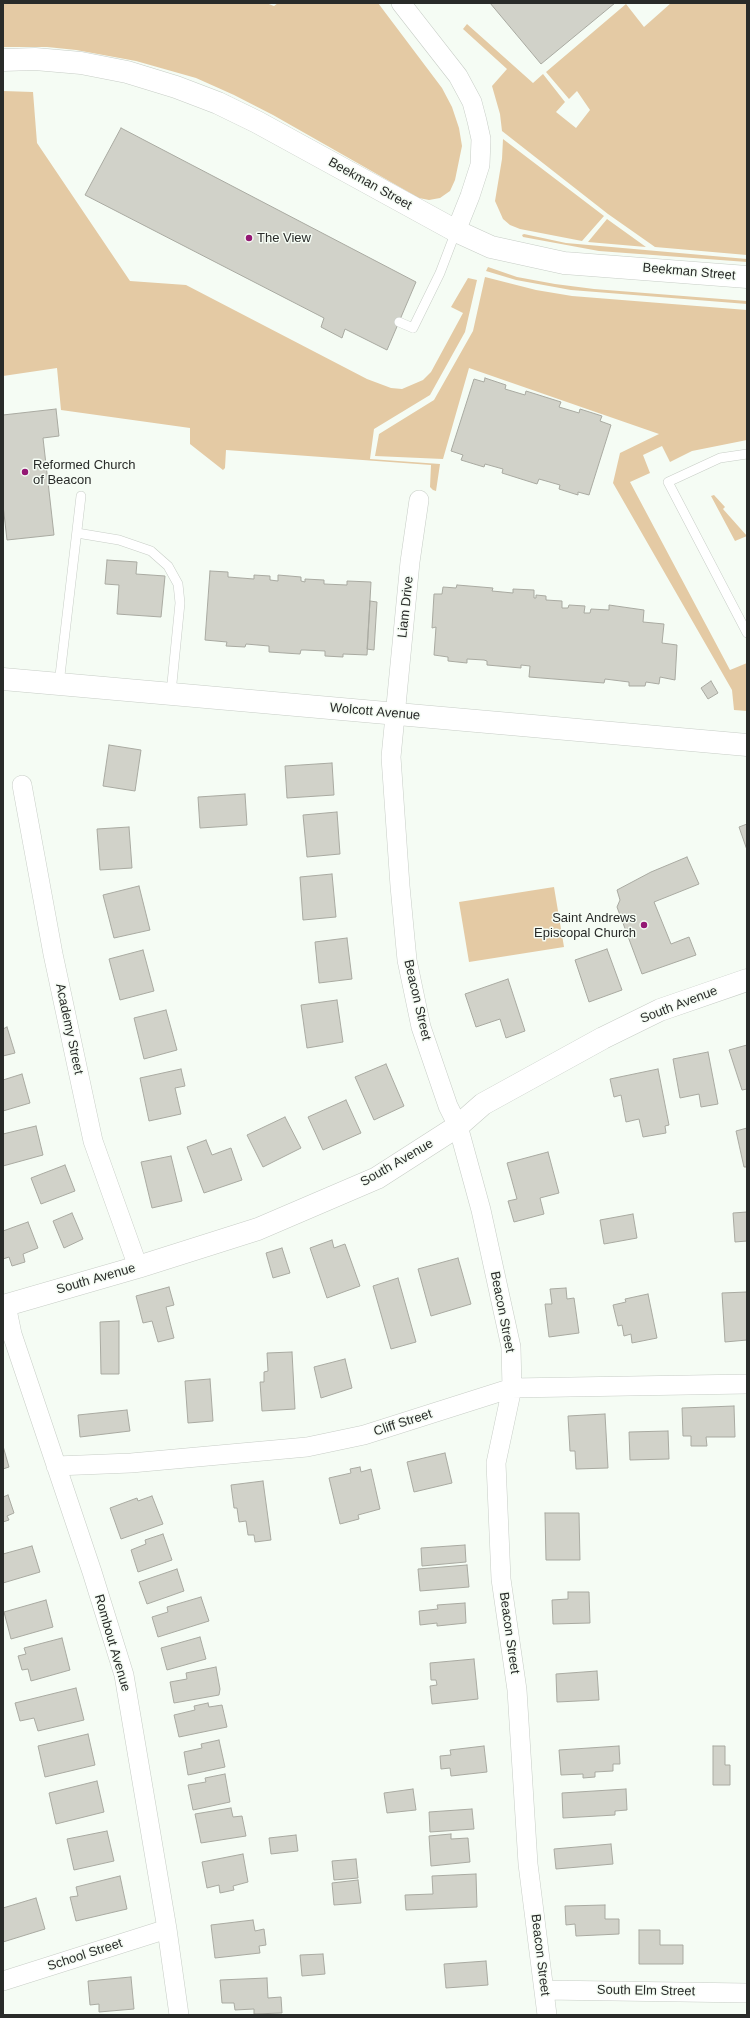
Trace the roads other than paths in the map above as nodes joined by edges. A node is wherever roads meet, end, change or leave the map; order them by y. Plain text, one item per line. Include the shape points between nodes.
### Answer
1 (401, 3) edge
2 (3, 60) edge
3 (456, 231) junction
4 (747, 277) edge
5 (399, 322) dead end
6 (747, 454) edge
7 (81, 496) dead end
8 (419, 500) dead end
9 (77, 533) junction
10 (747, 633) edge
11 (3, 679) edge
12 (59, 684) junction
13 (171, 693) junction
14 (395, 714) junction
15 (747, 745) edge
16 (22, 785) dead end
17 (747, 980) edge
18 (458, 1126) junction
19 (138, 1267) junction
20 (5, 1306) edge
21 (747, 1384) edge
22 (512, 1388) junction
23 (56, 1466) junction
24 (167, 1929) junction
25 (3, 1981) edge
26 (545, 1990) junction
27 (747, 1993) edge
28 (179, 2015) edge
29 (547, 2015) edge

1 - 3 street via 458,76 472,102 478,121 481,139 480,165
2 - 3 street, Beekman Street via 35,59 81,63 127,72 176,87 257,122
3 - 4 street, Beekman Street via 491,247 564,262
3 - 5 lane via 440,273 413,328
6 - 10 lane via 720,458 668,482
7 - 9 lane
8 - 14 street, Liam Drive via 410,562
9 - 12 lane
9 - 13 lane via 119,540 151,551 168,566 178,584 180,602
11 - 12 street, Wolcott Avenue
12 - 13 street, Wolcott Avenue
13 - 14 street, Wolcott Avenue
14 - 15 street, Wolcott Avenue
14 - 18 street, Beacon Street via 391,757 408,960 422,1027 448,1106
16 - 19 street, Academy Street via 53,954 93,1141
17 - 18 street, South Avenue via 660,1010 603,1038 483,1104
18 - 19 street, South Avenue via 377,1178 258,1228
18 - 22 street, Beacon Street via 481,1210 511,1347
19 - 20 street, South Avenue
20 - 23 street, Rombout Avenue
21 - 22 street, Cliff Street
22 - 23 street, Cliff Street via 364,1435 307,1447 131,1464
22 - 26 street, Beacon Street via 496,1464 501,1579 517,1690 528,1864
23 - 24 street, Rombout Avenue via 124,1675
24 - 25 street, School Street
24 - 28 street, Rombout Avenue
26 - 27 street, South Elm Street
26 - 29 street, Beacon Street

